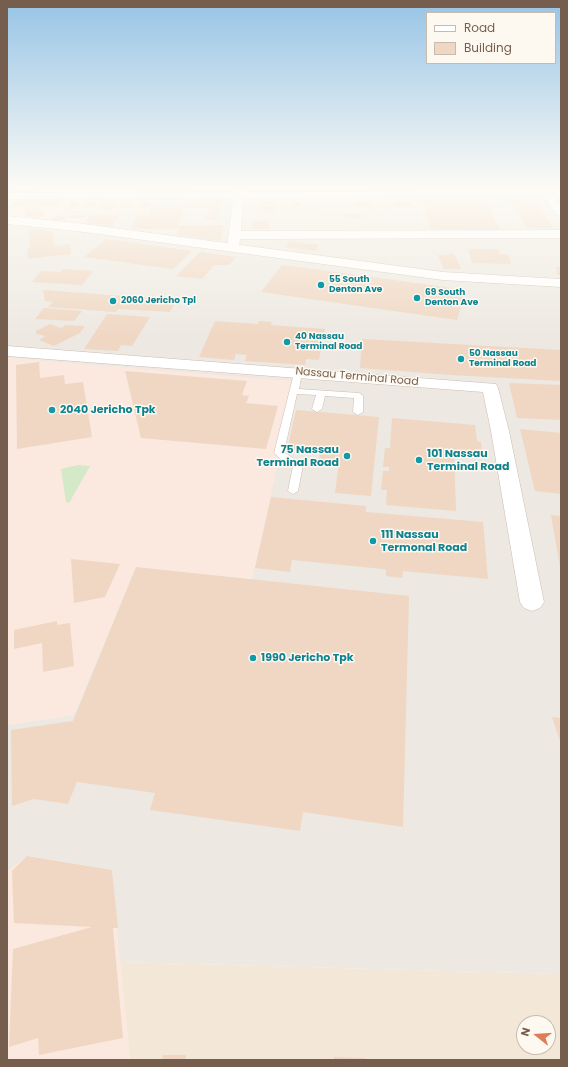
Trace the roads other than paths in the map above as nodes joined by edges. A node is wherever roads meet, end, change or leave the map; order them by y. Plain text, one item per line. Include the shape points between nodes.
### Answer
1 (151, 238) edge
2 (234, 238) edge
3 (233, 248) junction
4 (561, 283) edge
5 (7, 351) edge
6 (295, 382) junction
7 (321, 393) junction
8 (317, 409) dead end
9 (358, 412) dead end
10 (293, 491) dead end
11 (532, 602) dead end

1 - 3 street
2 - 3 street
3 - 4 street via 455,277
5 - 6 street, Nassau Terminal Road
6 - 7 lane
6 - 10 lane via 279,453 287,460 298,464
6 - 11 street, Nassau Terminal Road via 490,388
7 - 8 lane
7 - 9 lane via 359,396

